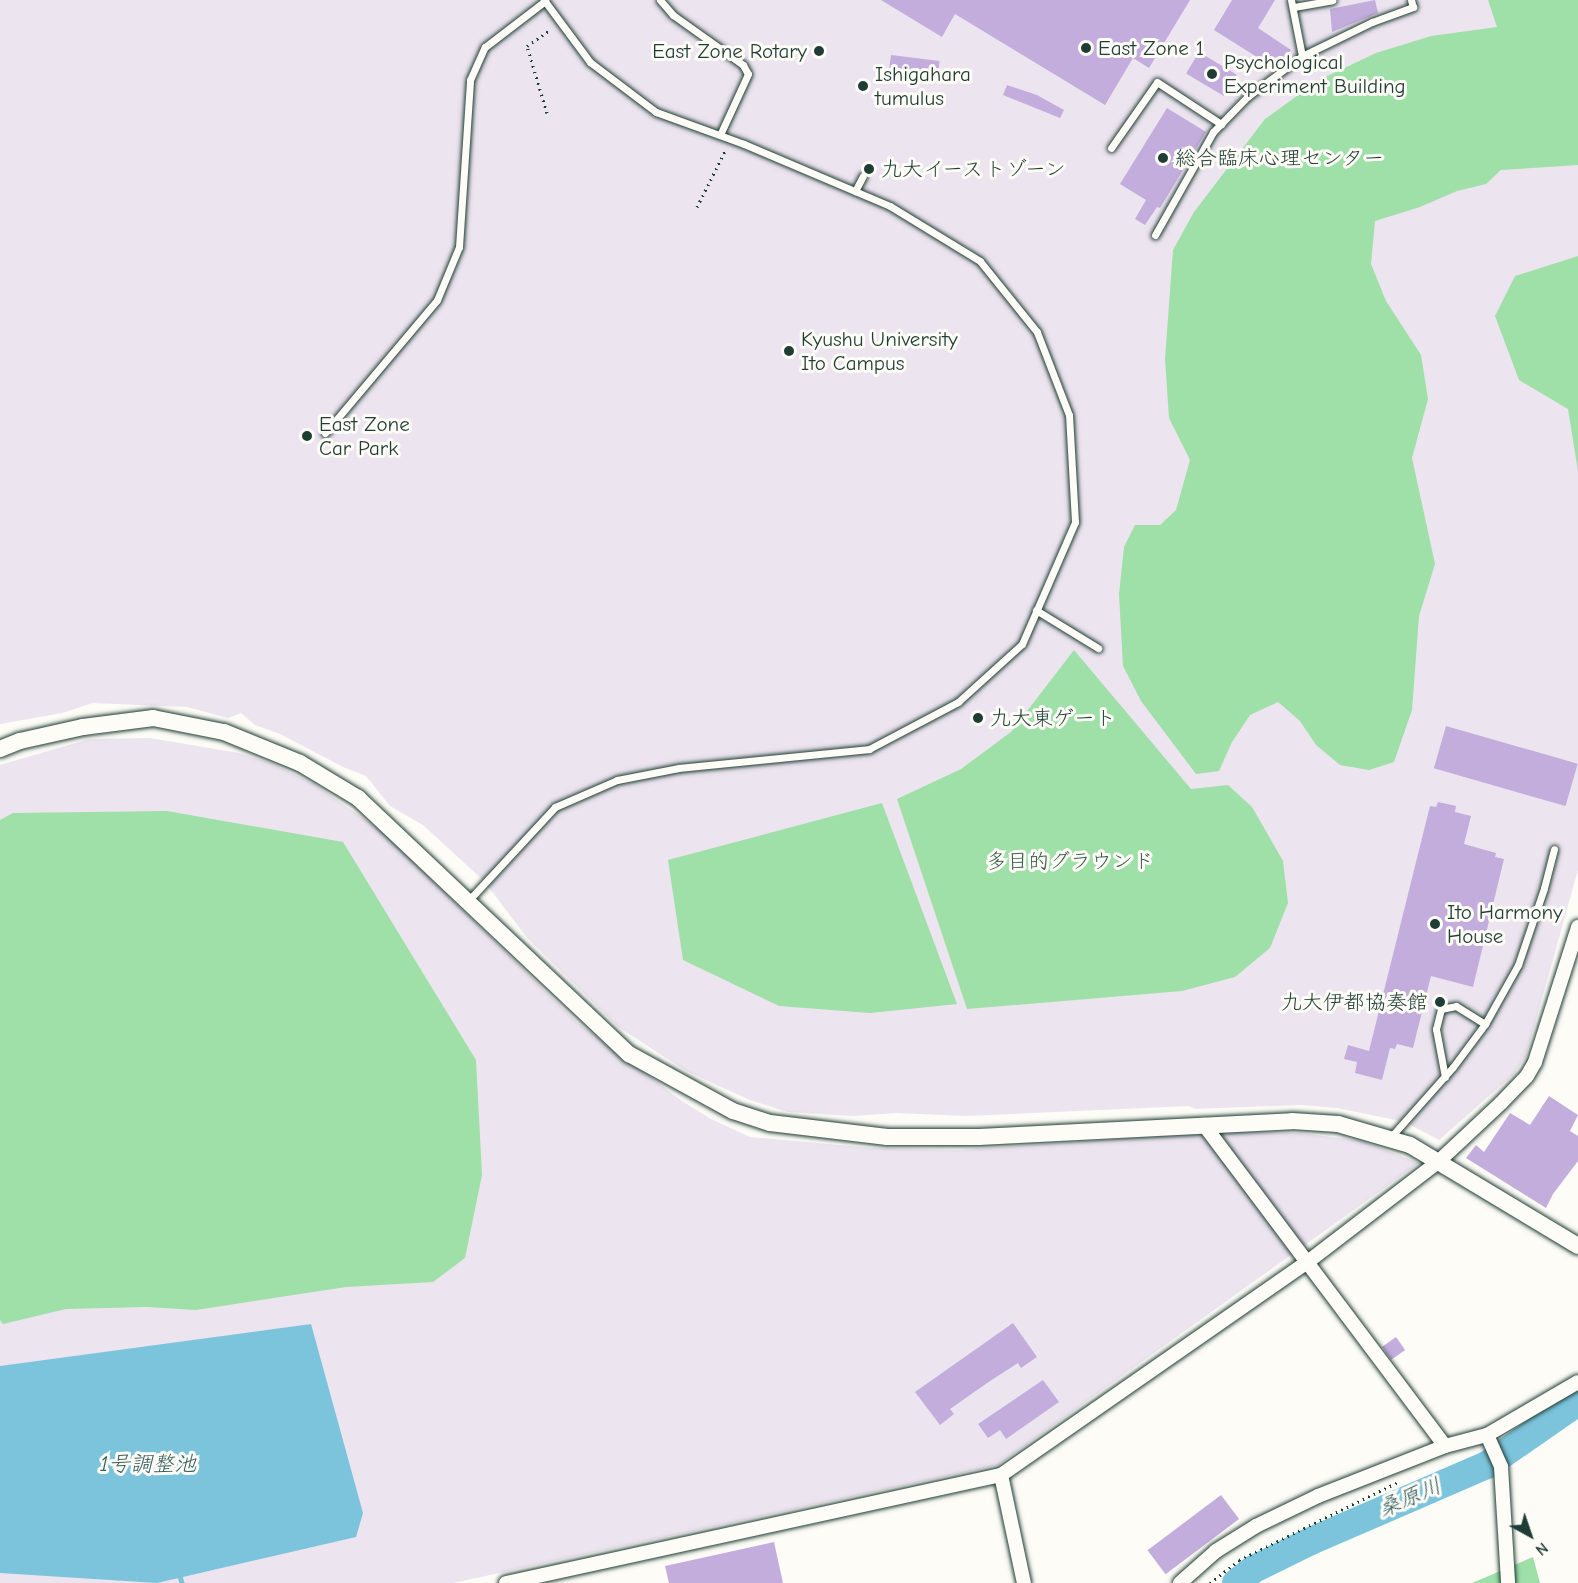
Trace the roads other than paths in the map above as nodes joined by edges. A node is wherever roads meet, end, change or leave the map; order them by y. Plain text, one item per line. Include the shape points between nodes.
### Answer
1 (660, 0) edge
2 (1332, 0) edge
3 (1411, 0) edge
4 (544, 1) edge
5 (1293, 4) edge
6 (1302, 56) junction
7 (1221, 124) junction
8 (720, 135) junction
9 (1111, 148) dead end
10 (863, 176) dead end
11 (855, 191) junction
12 (1155, 235) dead end
13 (325, 433) dead end
14 (1036, 610) junction
15 (1098, 648) dead end
16 (0, 749) edge
17 (1554, 849) dead end
18 (468, 901) junction
19 (1578, 927) edge
20 (1485, 1024) junction
21 (1445, 1077) junction
22 (1204, 1125) junction
23 (1389, 1139) junction
24 (1438, 1161) junction
25 (1578, 1246) edge
26 (1305, 1263) junction
27 (1578, 1382) edge
28 (1487, 1435) junction
29 (1445, 1446) junction
30 (1001, 1475) junction
31 (506, 1583) edge
32 (1024, 1583) edge
33 (1180, 1583) edge
34 (1508, 1583) edge

1 - 8 lane via 673,15 743,65 748,74
2 - 5 lane
3 - 6 lane via 1413,7
4 - 8 lane via 590,62 656,112
4 - 13 lane via 485,47 470,80 459,248 437,300
5 - 6 lane
6 - 7 lane via 1247,97
7 - 9 lane via 1158,82
7 - 12 lane
8 - 11 lane
10 - 11 lane
11 - 14 lane via 890,206 980,261 1037,332 1069,415 1075,522
14 - 15 lane
14 - 18 lane via 1022,644 958,702 870,749 679,768 617,780 555,807
16 - 18 street via 83,727 153,718 224,732 300,763 358,798
17 - 20 lane via 1518,965
18 - 22 street via 629,1054 734,1111 770,1123 887,1137 980,1137
19 - 24 street via 1543,1039 1527,1076
20 - 21 lane
20 - 21 lane via 1456,1006 1441,1010 1436,1029
21 - 23 lane
22 - 23 street via 1292,1121 1338,1124
22 - 26 street
23 - 24 street via 1410,1145
24 - 25 street
24 - 26 street
26 - 29 street
26 - 30 street
27 - 28 street
28 - 29 street
28 - 34 street via 1501,1467
29 - 33 street via 1318,1496 1256,1526 1216,1551
30 - 31 street
30 - 32 street

